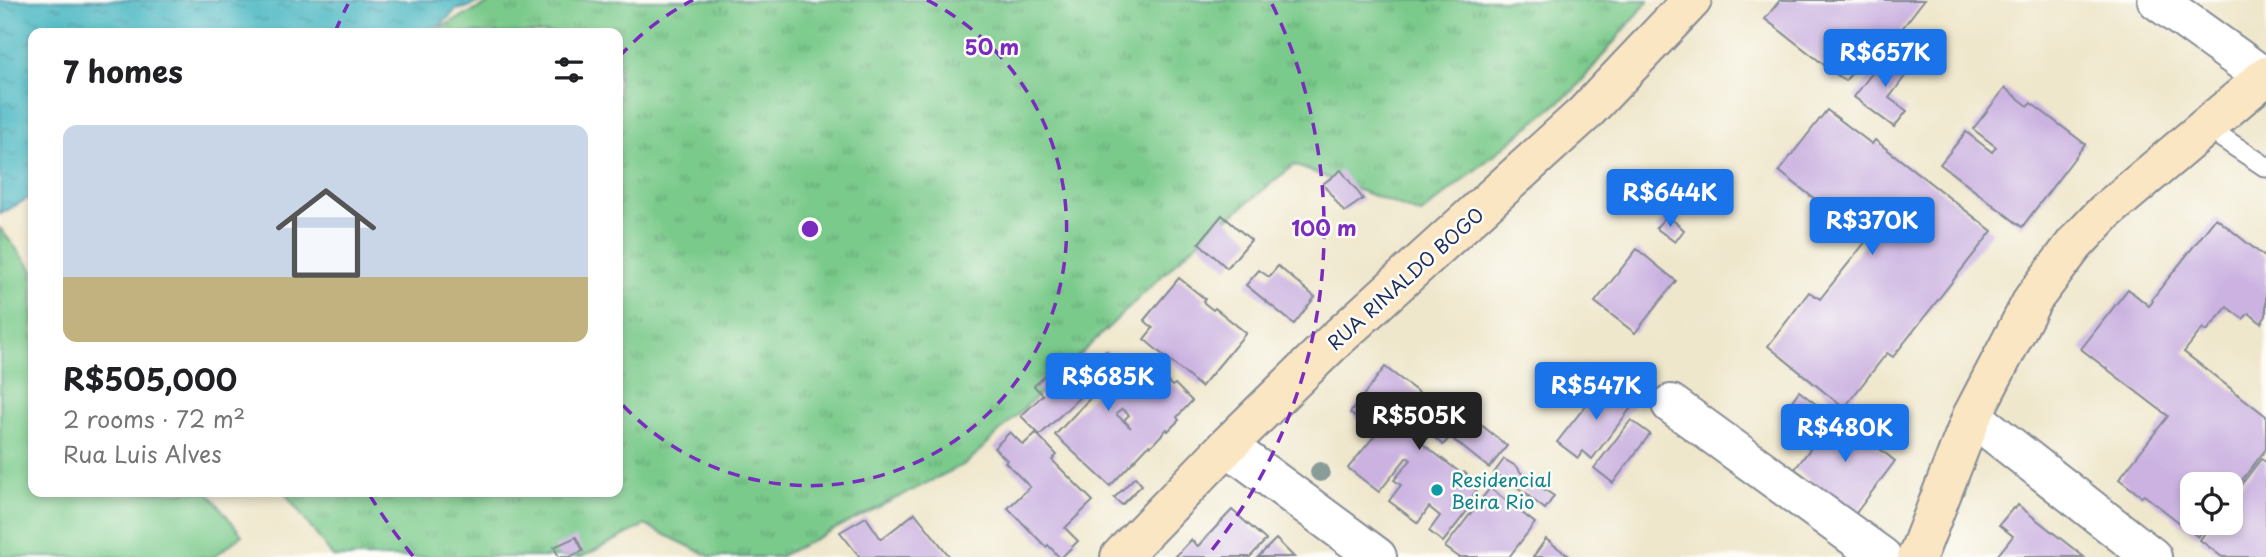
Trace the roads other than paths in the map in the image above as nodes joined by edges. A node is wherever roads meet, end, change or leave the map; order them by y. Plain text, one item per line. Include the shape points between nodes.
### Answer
1 (1692, 0) edge
2 (2157, 0) edge
3 (2265, 77) edge
4 (2206, 127) junction
5 (2266, 167) edge
6 (1671, 404) dead end
7 (1972, 416) junction
8 (1227, 446) junction
9 (1120, 557) edge
10 (1377, 557) edge
11 (1882, 557) edge
12 (1917, 557) edge
13 (2152, 557) edge

1 - 8 main road, RUA RINALDO BOGO via 1585,113 1330,345
2 - 3 street
3 - 4 main road
4 - 5 lane
4 - 7 main road via 2105,212 2074,245 2033,299
6 - 11 street
7 - 12 main road
7 - 13 street
8 - 9 main road, RUA RINALDO BOGO
8 - 10 street

